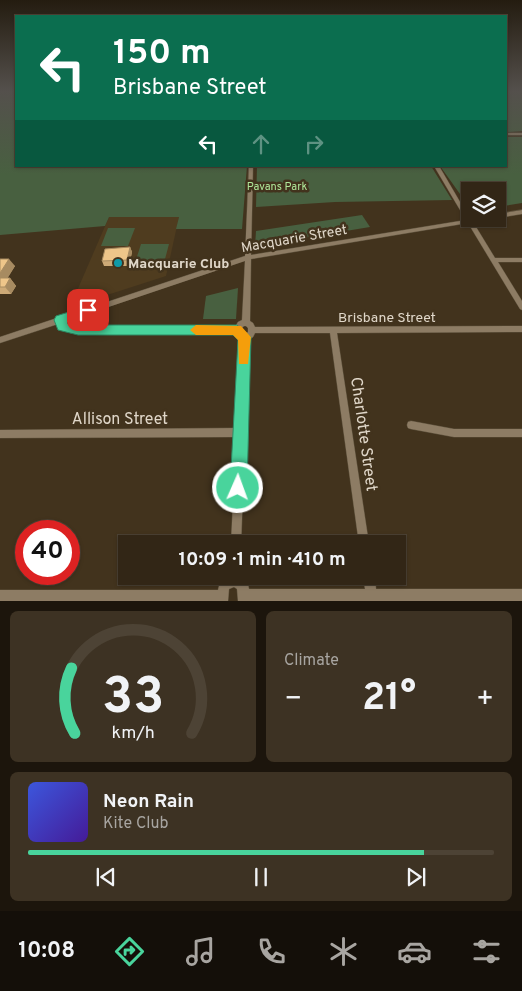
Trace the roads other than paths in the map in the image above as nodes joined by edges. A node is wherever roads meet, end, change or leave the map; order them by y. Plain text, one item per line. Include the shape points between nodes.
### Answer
1 (507, 134) edge
2 (522, 134) edge
3 (251, 167) edge
4 (437, 167) edge
5 (461, 205) edge
6 (522, 212) edge
7 (506, 215) edge
8 (461, 223) edge
9 (475, 227) edge
10 (247, 258) junction
11 (495, 260) junction
12 (522, 260) edge
13 (522, 307) edge
14 (60, 320) junction
15 (246, 323) junction
16 (522, 329) edge
17 (237, 330) junction
18 (253, 330) junction
19 (333, 330) junction
20 (244, 337) junction
21 (0, 340) edge
22 (411, 425) dead end
23 (241, 432) junction
24 (522, 433) edge
25 (0, 434) edge
26 (236, 535) edge
27 (363, 535) edge
28 (225, 585) edge
29 (242, 585) edge
30 (370, 585) edge
31 (371, 594) junction
32 (522, 595) edge
33 (0, 596) edge
34 (37, 598) edge
35 (222, 598) edge
36 (245, 598) edge

1 - 2 street
3 - 10 street
4 - 5 street
6 - 7 street
8 - 10 street, Macquarie Street
9 - 11 street
10 - 14 street, Macquarie Street
10 - 15 street
11 - 12 street
11 - 13 street
14 - 17 street via 62,327 71,330
14 - 21 street, Macquarie Street
15 - 17 street
15 - 18 street
16 - 19 street, Brisbane Street
17 - 20 street
18 - 19 street, Brisbane Street
18 - 20 street
19 - 27 street, Charlotte Street
20 - 23 street
22 - 24 street via 454,433
23 - 25 street, Allison Street
23 - 26 street
28 - 35 street
29 - 36 street
30 - 31 street
31 - 32 street
31 - 36 street
33 - 34 street
34 - 35 street

